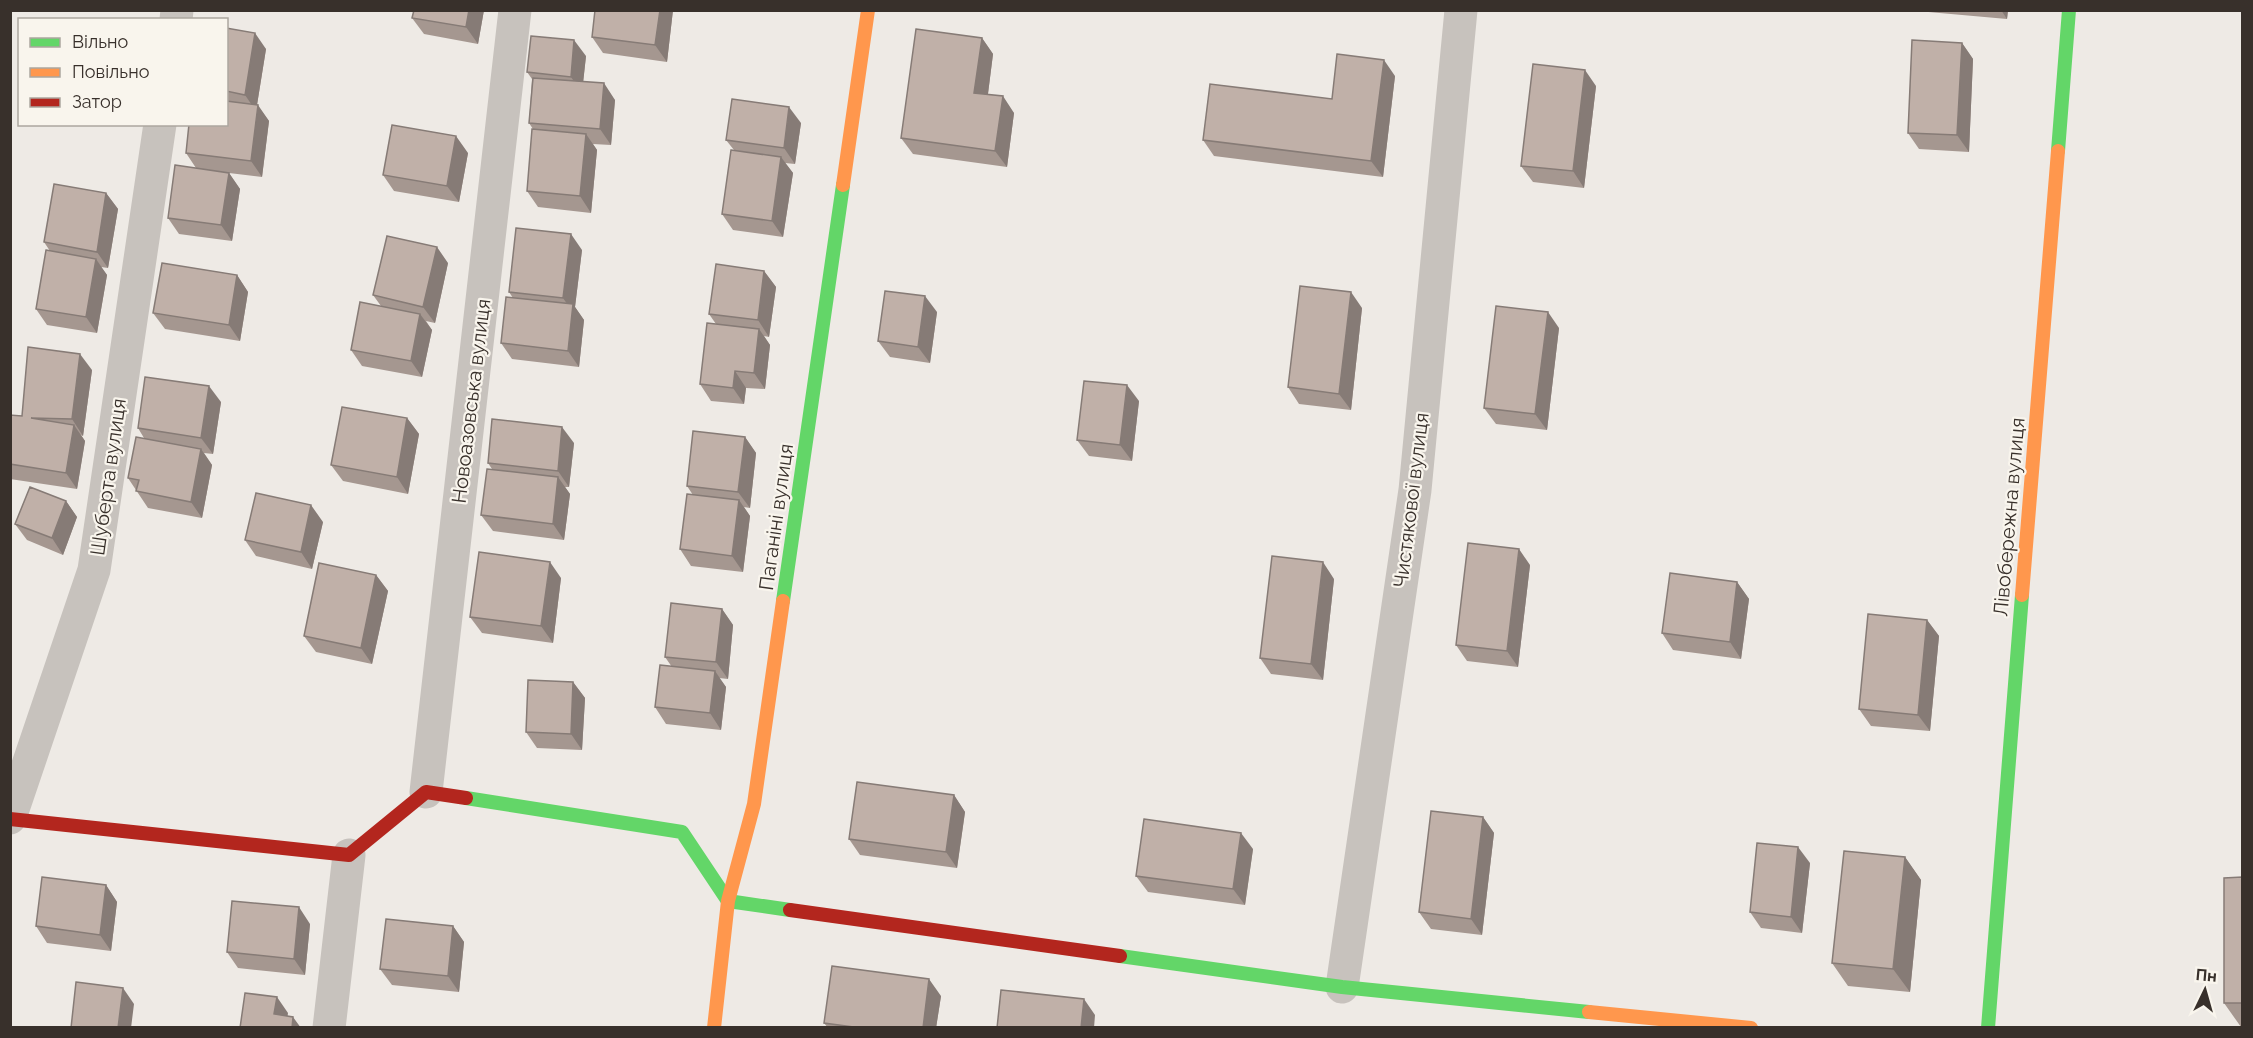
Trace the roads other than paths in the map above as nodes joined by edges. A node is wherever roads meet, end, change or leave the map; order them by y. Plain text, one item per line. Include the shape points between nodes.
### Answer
1 (515, 10) edge
2 (868, 10) edge
3 (1461, 10) edge
4 (2069, 10) edge
5 (160, 126) edge
6 (426, 792) junction
7 (10, 818) edge
8 (349, 855) junction
9 (728, 902) junction
10 (1342, 987) junction
11 (330, 1028) edge
12 (714, 1028) edge
13 (1751, 1028) edge
14 (1988, 1028) edge

1 - 6 street, Новоазовська вулиця
2 - 9 street, Паганіні вулиця via 754,804
3 - 10 street, Чистякової вулиця via 1415,490
4 - 14 street, Лівобережна вулиця
5 - 7 street, Шуберта вулиця via 94,570
6 - 8 street
6 - 9 street via 682,832
7 - 8 street
8 - 11 street
9 - 10 street
9 - 12 street, Паганіні вулиця
10 - 13 street

